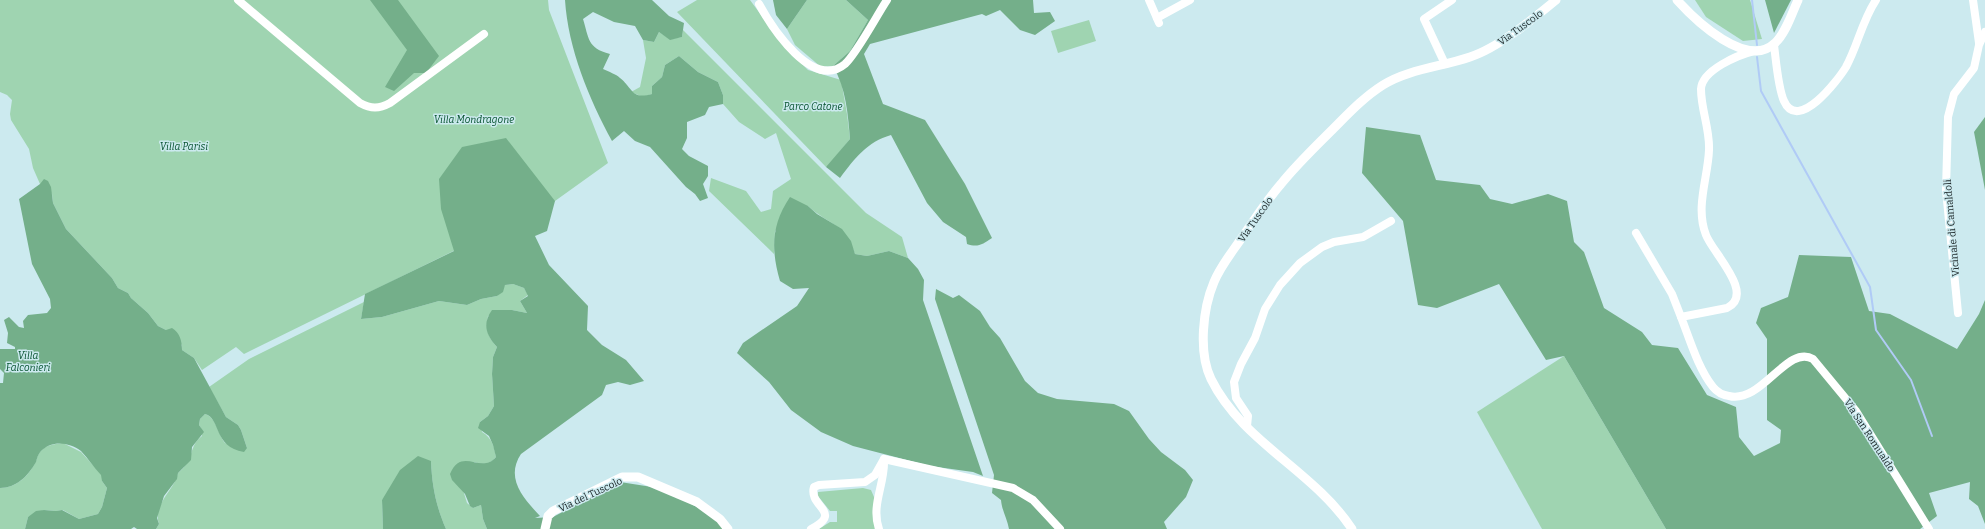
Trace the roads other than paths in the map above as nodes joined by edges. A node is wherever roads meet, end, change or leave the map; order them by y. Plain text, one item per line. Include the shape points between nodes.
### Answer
1 (238, 0) edge
2 (887, 0) edge
3 (1149, 0) edge
4 (1190, 0) edge
5 (1452, 0) edge
6 (1556, 0) edge
7 (1677, 0) edge
8 (1798, 0) edge
9 (1876, 0) edge
10 (1973, 0) edge
11 (759, 4) dead end
12 (1985, 32) edge
13 (484, 34) dead end
14 (1774, 44) junction
15 (1979, 45) junction
16 (1754, 51) junction
17 (1444, 64) junction
18 (1391, 221) dead end
19 (1636, 233) dead end
20 (1958, 313) dead end
21 (1681, 317) junction
22 (1247, 426) junction
23 (884, 459) junction
24 (545, 529) edge
25 (728, 529) edge
26 (811, 529) edge
27 (879, 529) edge
28 (1060, 529) edge
29 (1352, 529) edge
30 (1929, 529) edge

1 - 13 street via 360,103 372,108 390,103
2 - 11 street via 849,59 838,68 828,71 818,70 806,63 776,30
3 - 4 street via 1158,21
5 - 17 street via 1424,20
6 - 17 street, Via Tuscolo via 1489,49
7 - 16 street via 1716,34 1737,47
8 - 14 street
9 - 14 street via 1863,23 1846,68 1807,110 1794,110 1784,102
10 - 15 street
12 - 15 street, Vicinale di Camaldoli
14 - 16 street
15 - 20 street, Vicinale di Camaldoli via 1974,68 1954,94 1948,117 1946,190
16 - 21 street via 1733,58 1711,73 1704,80 1701,89 1709,140 1702,200 1703,224 1709,242 1737,285 1737,295 1734,303 1727,308
17 - 22 street, Via Tuscolo via 1390,82 1356,106 1282,183 1217,275 1204,319 1208,370 1219,391
18 - 22 street via 1363,236 1334,242 1318,250 1297,266 1276,290 1264,311 1255,338 1234,382 1236,398 1248,416
19 - 21 street via 1672,294
21 - 30 street, Via San Romualdo via 1708,379 1716,390 1726,396 1736,398 1757,390 1795,359 1804,356 1813,359 1856,411
22 - 29 street, Via Tuscolo via 1328,498
23 - 26 street via 875,476 865,482 819,484 814,487 814,495 824,512 825,519
23 - 27 street via 883,477 878,492
23 - 28 street via 1013,488 1033,500
24 - 25 street, Via del Tuscolo via 548,516 553,511 622,477 638,477 697,502 720,519

